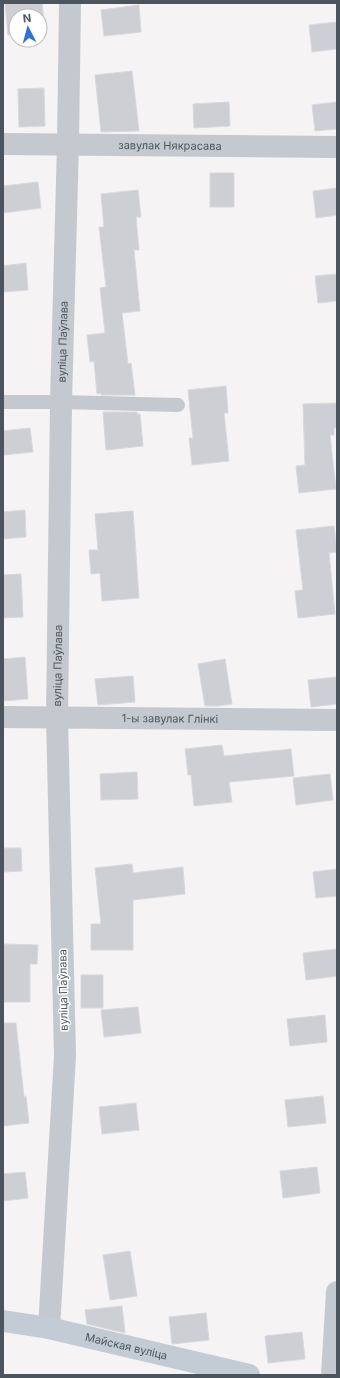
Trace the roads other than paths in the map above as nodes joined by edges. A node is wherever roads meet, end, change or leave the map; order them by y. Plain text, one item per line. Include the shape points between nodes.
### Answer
1 (70, 3) edge
2 (3, 144) edge
3 (68, 144) junction
4 (337, 147) edge
5 (3, 402) edge
6 (61, 402) junction
7 (178, 406) dead end
8 (3, 717) edge
9 (57, 717) junction
10 (337, 720) edge
11 (337, 1292) edge
12 (3, 1321) edge
13 (49, 1328) junction
14 (249, 1375) edge
15 (332, 1375) edge

1 - 3 street, вуліца Паўлава
2 - 3 street, завулак Някрасава
3 - 4 street, завулак Някрасава
3 - 6 street, вуліца Паўлава
5 - 6 lane
6 - 7 lane
6 - 9 street, вуліца Паўлава
8 - 9 street, 1-ы завулак Глінкі
9 - 10 street, 1-ы завулак Глінкі
9 - 13 street, вуліца Паўлава via 65,1056
11 - 15 street
12 - 13 street, Майская вуліца
13 - 14 street, Майская вуліца

